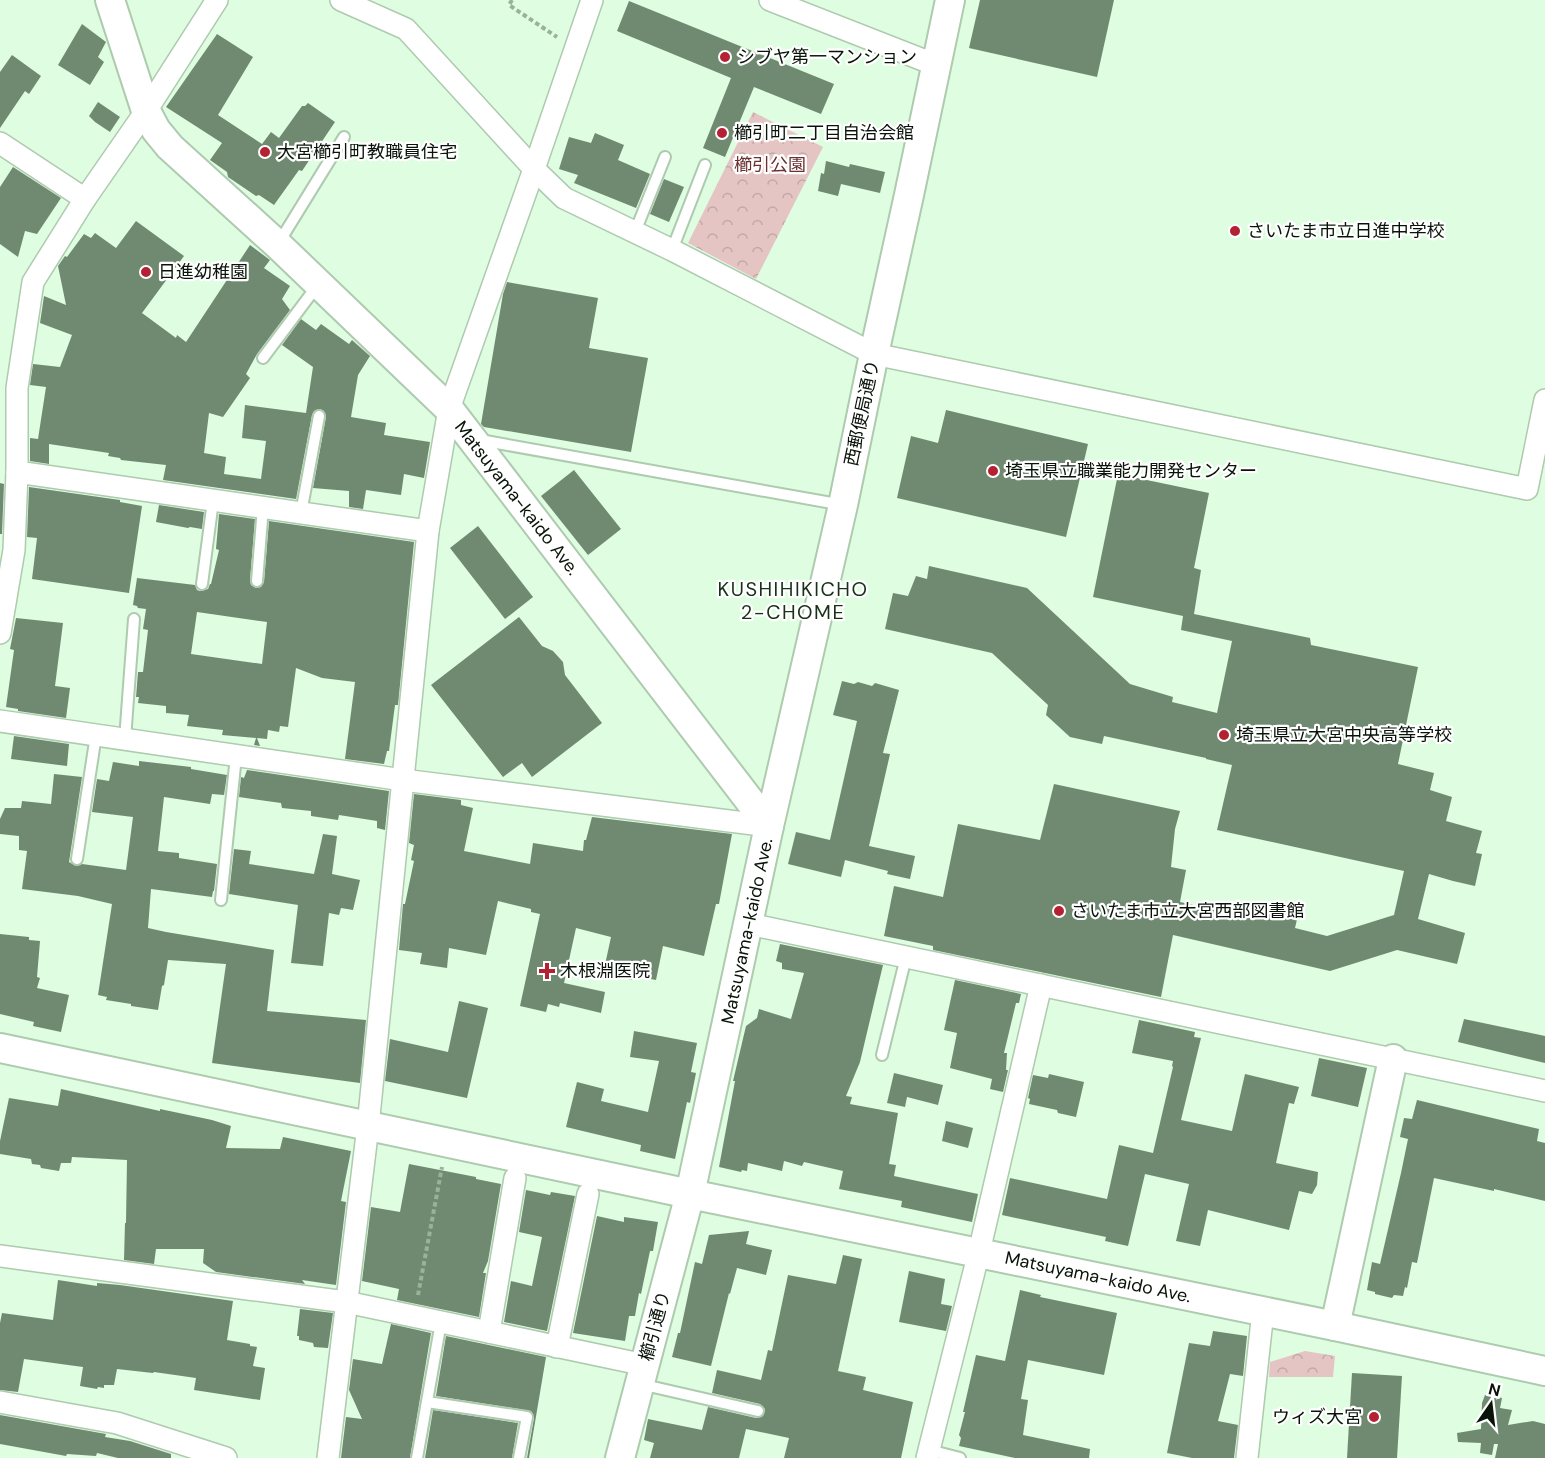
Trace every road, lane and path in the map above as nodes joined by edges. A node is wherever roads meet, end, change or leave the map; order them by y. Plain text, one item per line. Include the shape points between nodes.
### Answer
1 (110, 0) edge
2 (216, 0) edge
3 (341, 0) edge
4 (512, 0) edge
5 (592, 0) edge
6 (770, 0) edge
7 (950, 0) edge
8 (575, 49) junction
9 (936, 65) junction
10 (146, 111) junction
11 (344, 137) dead end
12 (0, 143) edge
13 (665, 157) dead end
14 (705, 165) dead end
15 (534, 169) junction
16 (85, 199) junction
17 (635, 232) junction
18 (278, 245) junction
19 (672, 250) junction
20 (318, 284) junction
21 (874, 354) junction
22 (264, 358) dead end
23 (9, 386) edge
24 (1545, 400) edge
25 (448, 409) junction
26 (319, 417) dead end
27 (471, 438) junction
28 (17, 472) junction
29 (213, 501) junction
30 (843, 505) junction
31 (263, 507) junction
32 (301, 513) junction
33 (428, 531) junction
34 (6, 555) edge
35 (257, 581) dead end
36 (202, 584) dead end
37 (134, 619) dead end
38 (0, 633) edge
39 (0, 721) edge
40 (96, 735) junction
41 (125, 739) junction
42 (236, 756) junction
43 (404, 780) junction
44 (769, 826) junction
45 (77, 859) dead end
46 (221, 900) dead end
47 (749, 924) junction
48 (906, 957) junction
49 (1041, 985) junction
50 (0, 1048) edge
51 (882, 1055) dead end
52 (1393, 1059) junction
53 (1545, 1091) edge
54 (368, 1126) junction
55 (442, 1163) dead end
56 (515, 1178) dead end
57 (588, 1194) dead end
58 (690, 1194) junction
59 (979, 1252) junction
60 (0, 1256) edge
61 (346, 1302) junction
62 (1263, 1311) junction
63 (414, 1317) junction
64 (441, 1322) junction
65 (1335, 1326) junction
66 (489, 1332) junction
67 (557, 1347) junction
68 (1545, 1371) edge
69 (642, 1375) junction
70 (0, 1402) edge
71 (427, 1402) junction
72 (758, 1412) dead end
73 (928, 1454) edge
74 (226, 1458) edge
75 (328, 1458) edge
76 (417, 1458) edge
77 (519, 1458) edge
78 (620, 1458) edge
79 (960, 1458) edge
80 (1247, 1458) edge

1 - 10 main road, Matsuyama-kaido Ave.
2 - 10 street
3 - 15 street via 406,30
4 - 8 path via 509,5
5 - 8 street
6 - 9 street
7 - 9 main road, 西郵便局通り
8 - 15 street
9 - 21 main road, 西郵便局通り
10 - 16 street
10 - 18 main road, Matsuyama-kaido Ave. via 170,147
11 - 18 lane
12 - 16 street
13 - 17 lane
14 - 19 lane
15 - 17 street via 564,198
15 - 25 street
16 - 23 street via 33,282
17 - 19 street
18 - 20 main road, Matsuyama-kaido Ave.
19 - 21 street
20 - 22 lane
20 - 25 main road, Matsuyama-kaido Ave.
21 - 24 street via 1527,489
21 - 30 main road, 西郵便局通り
23 - 28 street
25 - 27 main road, Matsuyama-kaido Ave.
25 - 33 street
26 - 32 lane
27 - 30 lane
27 - 44 main road, Matsuyama-kaido Ave.
28 - 29 street
28 - 34 street
29 - 31 street
29 - 36 lane
30 - 44 main road, 西郵便局通り
31 - 32 street
31 - 35 lane
32 - 33 street
33 - 43 street
34 - 38 street
37 - 41 lane
39 - 40 street
40 - 41 street
40 - 45 lane
41 - 42 street
42 - 43 street
42 - 46 lane
43 - 44 street
43 - 54 street
44 - 47 main road, Matsuyama-kaido Ave.
47 - 48 street
47 - 58 main road, Matsuyama-kaido Ave.
48 - 49 street
48 - 51 lane
49 - 52 street
49 - 59 street
50 - 54 main road
52 - 53 street
52 - 65 main road
54 - 58 main road
54 - 61 street
55 - 63 path
56 - 66 street
57 - 67 street
58 - 59 main road, Matsuyama-kaido Ave.
58 - 69 main road, 櫛引通り
59 - 62 main road, Matsuyama-kaido Ave.
59 - 73 street
60 - 61 street
61 - 63 street
61 - 75 street
62 - 65 main road, Matsuyama-kaido Ave.
62 - 80 street
63 - 64 street
64 - 66 street
64 - 71 lane
65 - 68 main road, Matsuyama-kaido Ave.
66 - 67 street
67 - 69 street
69 - 72 lane
69 - 78 main road, 櫛引通り
70 - 74 street via 117,1423
71 - 76 lane
71 - 77 lane via 527,1417
73 - 79 lane

